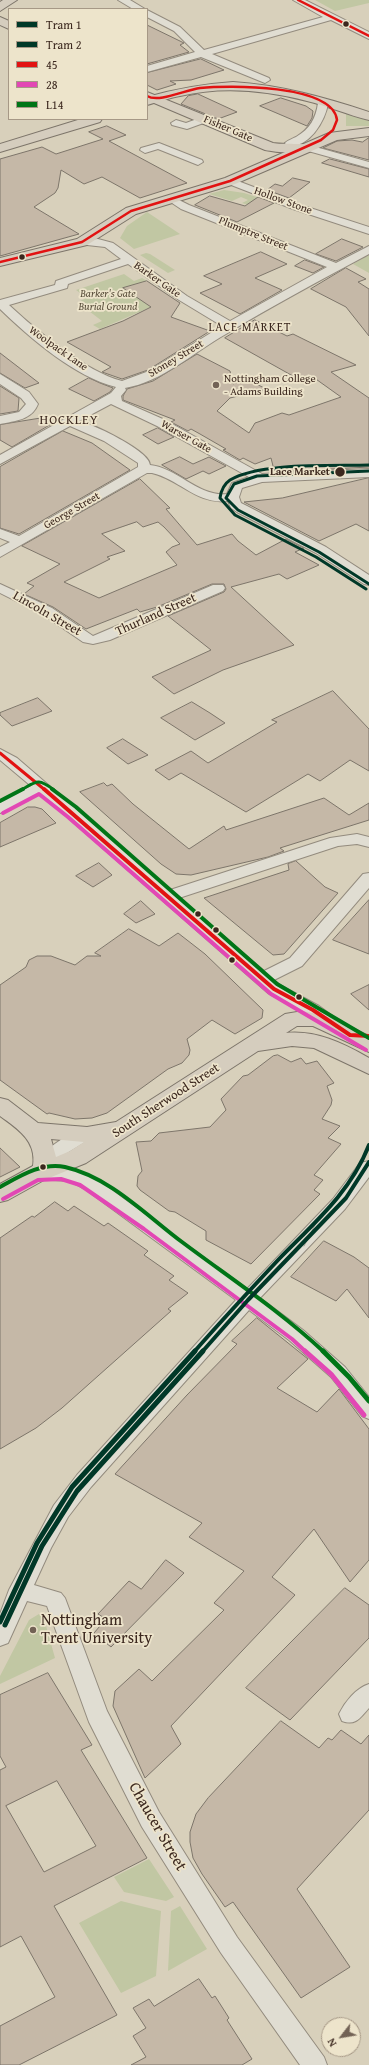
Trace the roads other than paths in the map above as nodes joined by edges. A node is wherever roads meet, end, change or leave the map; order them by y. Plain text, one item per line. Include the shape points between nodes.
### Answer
1 (11, 0) edge
2 (123, 0) edge
3 (298, 0) edge
4 (0, 7) edge
5 (138, 8) edge
6 (148, 14) edge
7 (332, 18) junction
8 (369, 36) edge
9 (201, 53) junction
10 (148, 69) edge
11 (265, 80) dead end
12 (310, 96) junction
13 (149, 99) edge
14 (323, 103) junction
15 (369, 116) edge
16 (92, 120) edge
17 (205, 120) junction
18 (176, 123) dead end
19 (187, 126) junction
20 (198, 130) dead end
21 (369, 132) edge
22 (322, 140) junction
23 (290, 143) dead end
24 (305, 147) junction
25 (0, 148) edge
26 (145, 150) dead end
27 (198, 162) dead end
28 (369, 165) edge
29 (230, 181) junction
30 (171, 199) junction
31 (297, 200) dead end
32 (367, 226) edge
33 (82, 242) junction
34 (369, 249) edge
35 (129, 260) junction
36 (0, 262) edge
37 (336, 267) junction
38 (1, 303) edge
39 (231, 327) junction
40 (0, 378) edge
41 (123, 385) junction
42 (115, 396) junction
43 (0, 420) edge
44 (69, 422) junction
45 (0, 460) edge
46 (144, 469) junction
47 (369, 473) edge
48 (260, 478) junction
49 (232, 497) junction
50 (0, 533) edge
51 (19, 542) junction
52 (0, 553) edge
53 (369, 581) edge
54 (0, 588) edge
55 (218, 588) dead end
56 (93, 640) joint
57 (0, 753) edge
58 (36, 783) junction
59 (0, 808) edge
60 (369, 842) edge
61 (369, 878) edge
62 (167, 896) junction
63 (268, 984) junction
64 (292, 1019) junction
65 (351, 1032) edge
66 (252, 1045) junction
67 (369, 1045) edge
68 (369, 1066) edge
69 (0, 1105) edge
70 (132, 1124) junction
71 (32, 1130) junction
72 (84, 1135) junction
73 (369, 1167) edge
74 (42, 1168) junction
75 (0, 1194) edge
76 (249, 1298) junction
77 (369, 1411) edge
78 (20, 1590) junction
79 (0, 1637) edge
80 (369, 1693) edge
81 (350, 1714) dead end
82 (315, 2065) edge

1 - 4 main road
2 - 5 street
3 - 7 street
6 - 9 street via 177,29
7 - 8 street
7 - 9 street
9 - 10 street
9 - 11 street
12 - 13 highway via 266,87 234,85 189,89
12 - 14 highway
12 - 15 highway
13 - 17 main road, Fisher Gate
14 - 22 highway via 333,109 337,120 333,131
14 - 23 street via 321,118 317,124 310,132
16 - 25 highway
17 - 19 street
17 - 24 main road, Fisher Gate via 270,147
18 - 19 street
19 - 20 street
21 - 22 highway, Hollow Stone via 344,133
22 - 24 highway, Hollow Stone
24 - 28 street
24 - 29 highway, Hollow Stone
26 - 27 street via 157,142
29 - 30 highway
29 - 32 street, Hollow Stone via 297,207
30 - 33 highway via 131,211
30 - 37 street, Plumptre Street via 185,207
31 - 32 street
33 - 35 street, Barker Gate via 109,245
33 - 36 highway
34 - 37 street, Stoney Street
35 - 38 street via 63,286
35 - 39 street, Barker Gate via 187,301
37 - 39 street, Stoney Street
38 - 41 street, Woolpack Lane via 36,334 72,360 109,381
39 - 41 street, Stoney Street via 145,378
40 - 43 street via 31,402 32,407 27,413
41 - 42 street
42 - 44 street
42 - 48 street, Warser Gate via 118,404 161,423
44 - 45 street
44 - 46 street via 95,431 123,448 144,462
46 - 49 street via 159,471 209,497
46 - 51 street, George Street
47 - 48 street
48 - 49 street via 237,486
49 - 53 street via 236,505 242,509 321,550
50 - 51 street
51 - 52 street, George Street
54 - 56 street, Lincoln Street via 46,611
55 - 56 street, Thurland Street
57 - 58 street
58 - 59 street
58 - 62 street
60 - 62 street via 357,839 336,841
61 - 63 street via 296,962
62 - 63 street
63 - 64 street via 289,1010
63 - 65 street
64 - 65 main road via 308,1017
64 - 66 main road, South Sherwood Street
65 - 67 main road
66 - 68 main road via 284,1039 310,1039 340,1050
66 - 70 main road, South Sherwood Street
69 - 71 main road
70 - 72 main road
70 - 74 main road, South Sherwood Street via 78,1157
71 - 72 main road
71 - 74 main road via 44,1147
72 - 74 street, South Sherwood Street via 54,1154
73 - 76 street via 339,1204
74 - 75 main road, South Sherwood Street
74 - 76 street via 83,1179
76 - 77 street via 338,1372
76 - 78 street via 84,1481 42,1545
78 - 79 street
78 - 82 street, Chaucer Street via 54,1599 58,1604 89,1694 129,1780 167,1847 235,1953
80 - 81 street

